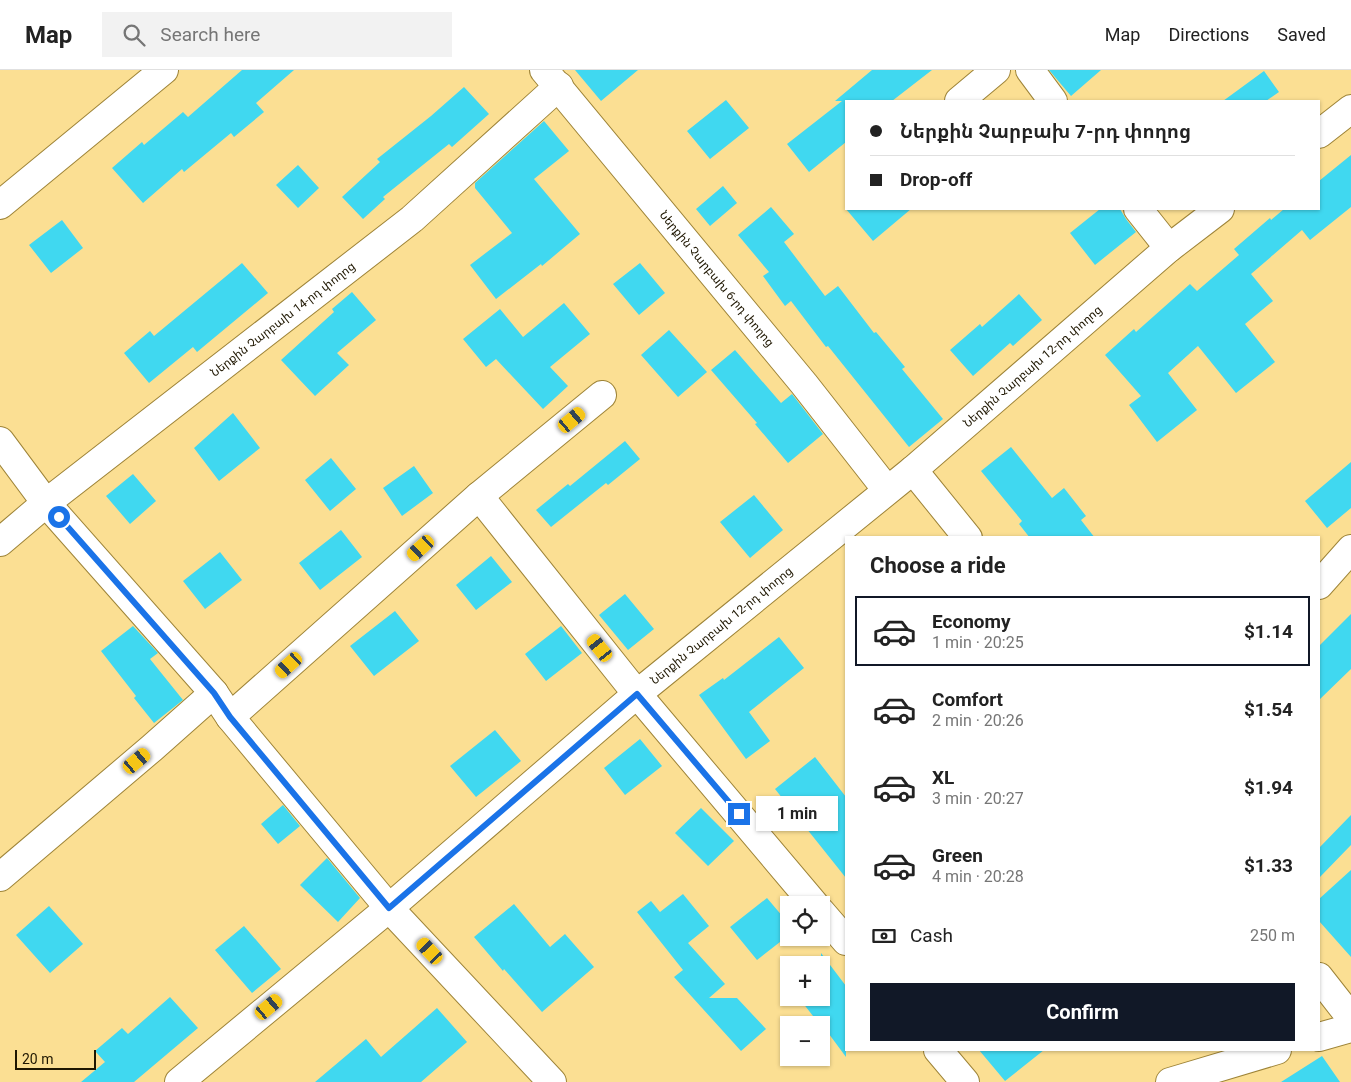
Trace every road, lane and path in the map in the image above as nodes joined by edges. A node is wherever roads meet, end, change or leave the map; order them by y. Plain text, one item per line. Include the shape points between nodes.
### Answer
1 (164, 70) edge
2 (996, 70) edge
3 (1030, 70) edge
4 (551, 78) edge
5 (960, 100) edge
6 (1052, 100) edge
7 (1351, 109) edge
8 (1320, 133) edge
9 (0, 205) edge
10 (1139, 210) edge
11 (1219, 210) edge
12 (1169, 248) junction
13 (602, 395) dead end
14 (0, 442) edge
15 (913, 470) junction
16 (887, 490) junction
17 (479, 496) junction
18 (46, 502) junction
19 (966, 536) edge
20 (0, 542) edge
21 (1351, 549) edge
22 (1320, 584) edge
23 (214, 693) junction
24 (637, 694) junction
25 (230, 717) junction
26 (0, 877) edge
27 (808, 896) edge
28 (389, 908) junction
29 (830, 922) edge
30 (845, 940) edge
31 (1320, 978) edge
32 (1351, 1018) edge
33 (1351, 1028) edge
34 (1320, 1038) edge
35 (939, 1051) edge
36 (1274, 1051) edge
37 (179, 1082) edge
38 (552, 1082) edge
39 (965, 1082) edge
40 (1170, 1082) edge

1 - 9 street
2 - 5 street
3 - 6 street
4 - 16 street, Ներքին Չարբախ 6-րդ փողոց via 804,384
4 - 18 street, Ներքին Չարբախ 14-րդ փողոց via 412,219
7 - 8 street
10 - 12 street
11 - 12 street, Ներքին Չարբախ 12-րդ փողոց
12 - 15 street, Ներքին Չարբախ 12-րդ փողոց
13 - 17 street
14 - 18 street
15 - 16 street, Ներքին Չարբախ 12-րդ փողոց
15 - 19 street
16 - 24 street, Ներքին Չարբախ 12-րդ փողոց
17 - 24 street
17 - 25 street
18 - 20 street, Ներքին Չարբախ 14-րդ փողոց
18 - 23 street
21 - 22 street
23 - 25 street
23 - 26 street
24 - 27 street
24 - 28 street, Ներքին Չարբախ 12-րդ փողոց
25 - 28 street
28 - 37 street, Ներքին Չարբախ 12-րդ փողոց
28 - 38 street
29 - 30 street
31 - 32 street
33 - 34 street
35 - 39 street
36 - 40 street

